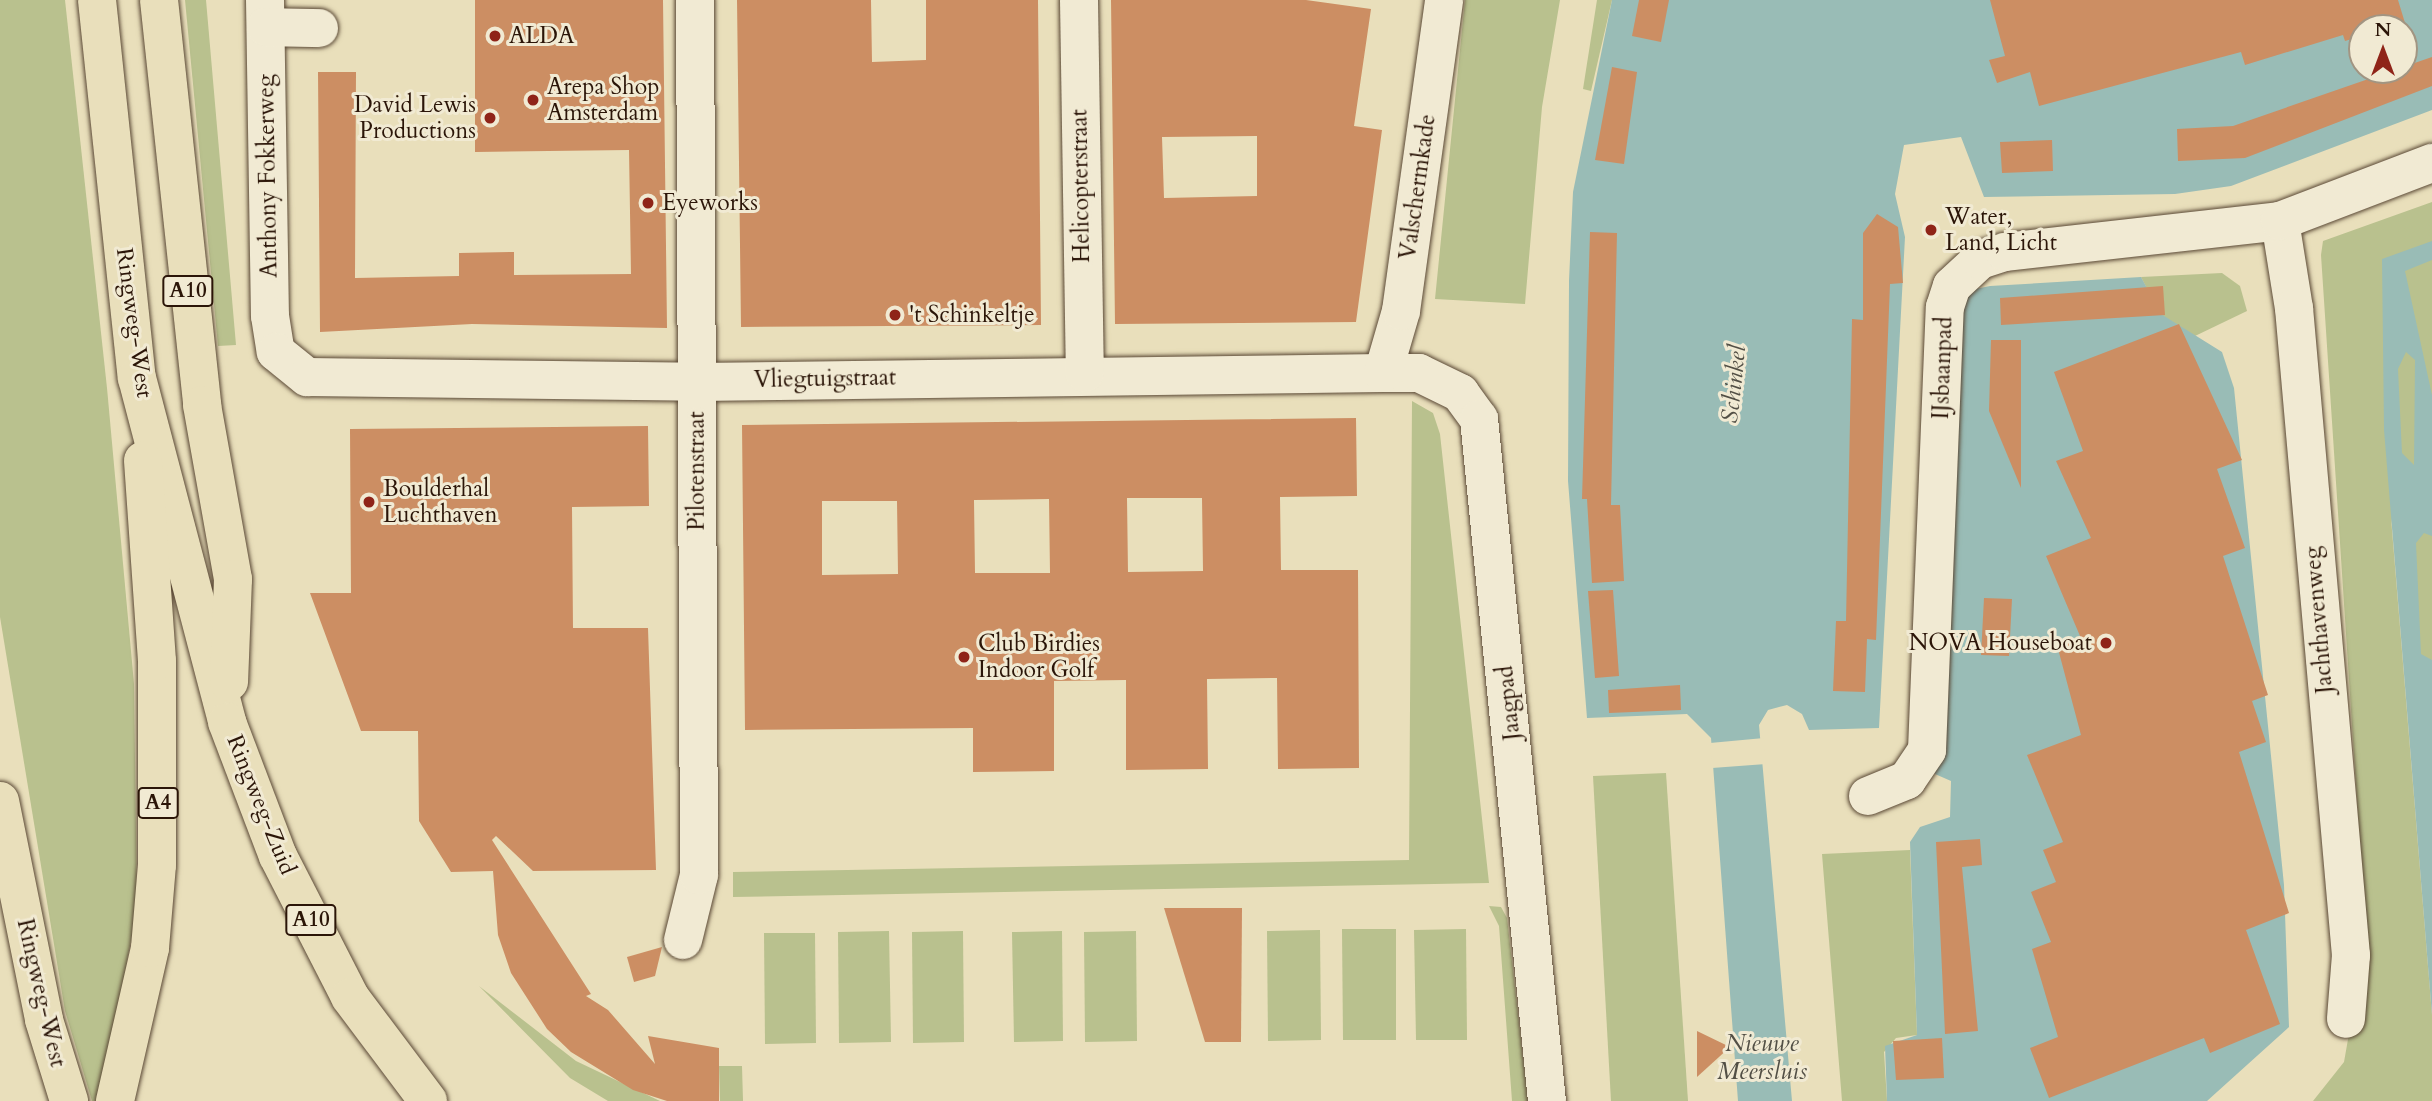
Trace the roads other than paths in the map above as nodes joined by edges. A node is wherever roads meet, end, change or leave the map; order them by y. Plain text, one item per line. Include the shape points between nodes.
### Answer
1 (97, 0) edge
2 (159, 0) edge
3 (695, 0) edge
4 (1079, 0) edge
5 (1444, 0) edge
6 (265, 13) edge
7 (319, 27) dead end
8 (2432, 163) edge
9 (2280, 221) junction
10 (276, 352) joint
11 (1085, 373) junction
12 (1383, 373) junction
13 (137, 378) junction
14 (697, 382) junction
15 (227, 722) junction
16 (1868, 796) dead end
17 (1, 823) edge
18 (683, 940) dead end
19 (2346, 1019) dead end
20 (69, 1101) edge
21 (115, 1101) edge
22 (428, 1101) edge
23 (1547, 1101) edge

1 - 13 highway, Ringweg-West / A10
2 - 15 highway, A10 via 202,405 233,579
3 - 14 street, Pilotenstraat
4 - 11 street, Helicopterstraat
5 - 12 street, Valschermkade via 1401,312
6 - 7 street
6 - 10 street, Anthony Fokkerweg
8 - 9 street, IJsbaanpad
9 - 16 street, IJsbaanpad via 2005,252 1980,260 1952,286 1945,307 1927,750 1907,780
9 - 19 street, Jachthavenweg via 2294,308 2351,955
10 - 14 street, Vliegtuigstraat via 307,377
11 - 12 street, Vliegtuigstraat
11 - 14 street, Vliegtuigstraat
12 - 23 street, Jaagpad via 1419,373 1460,393 1479,419
13 - 15 highway, Ringweg-West / A10
13 - 21 highway, A4 via 159,775 150,948
14 - 18 street, Pilotenstraat via 699,875
15 - 22 highway, Ringweg-Zuid / A10 via 278,856 350,997
17 - 20 highway, Ringweg-West via 44,1020

